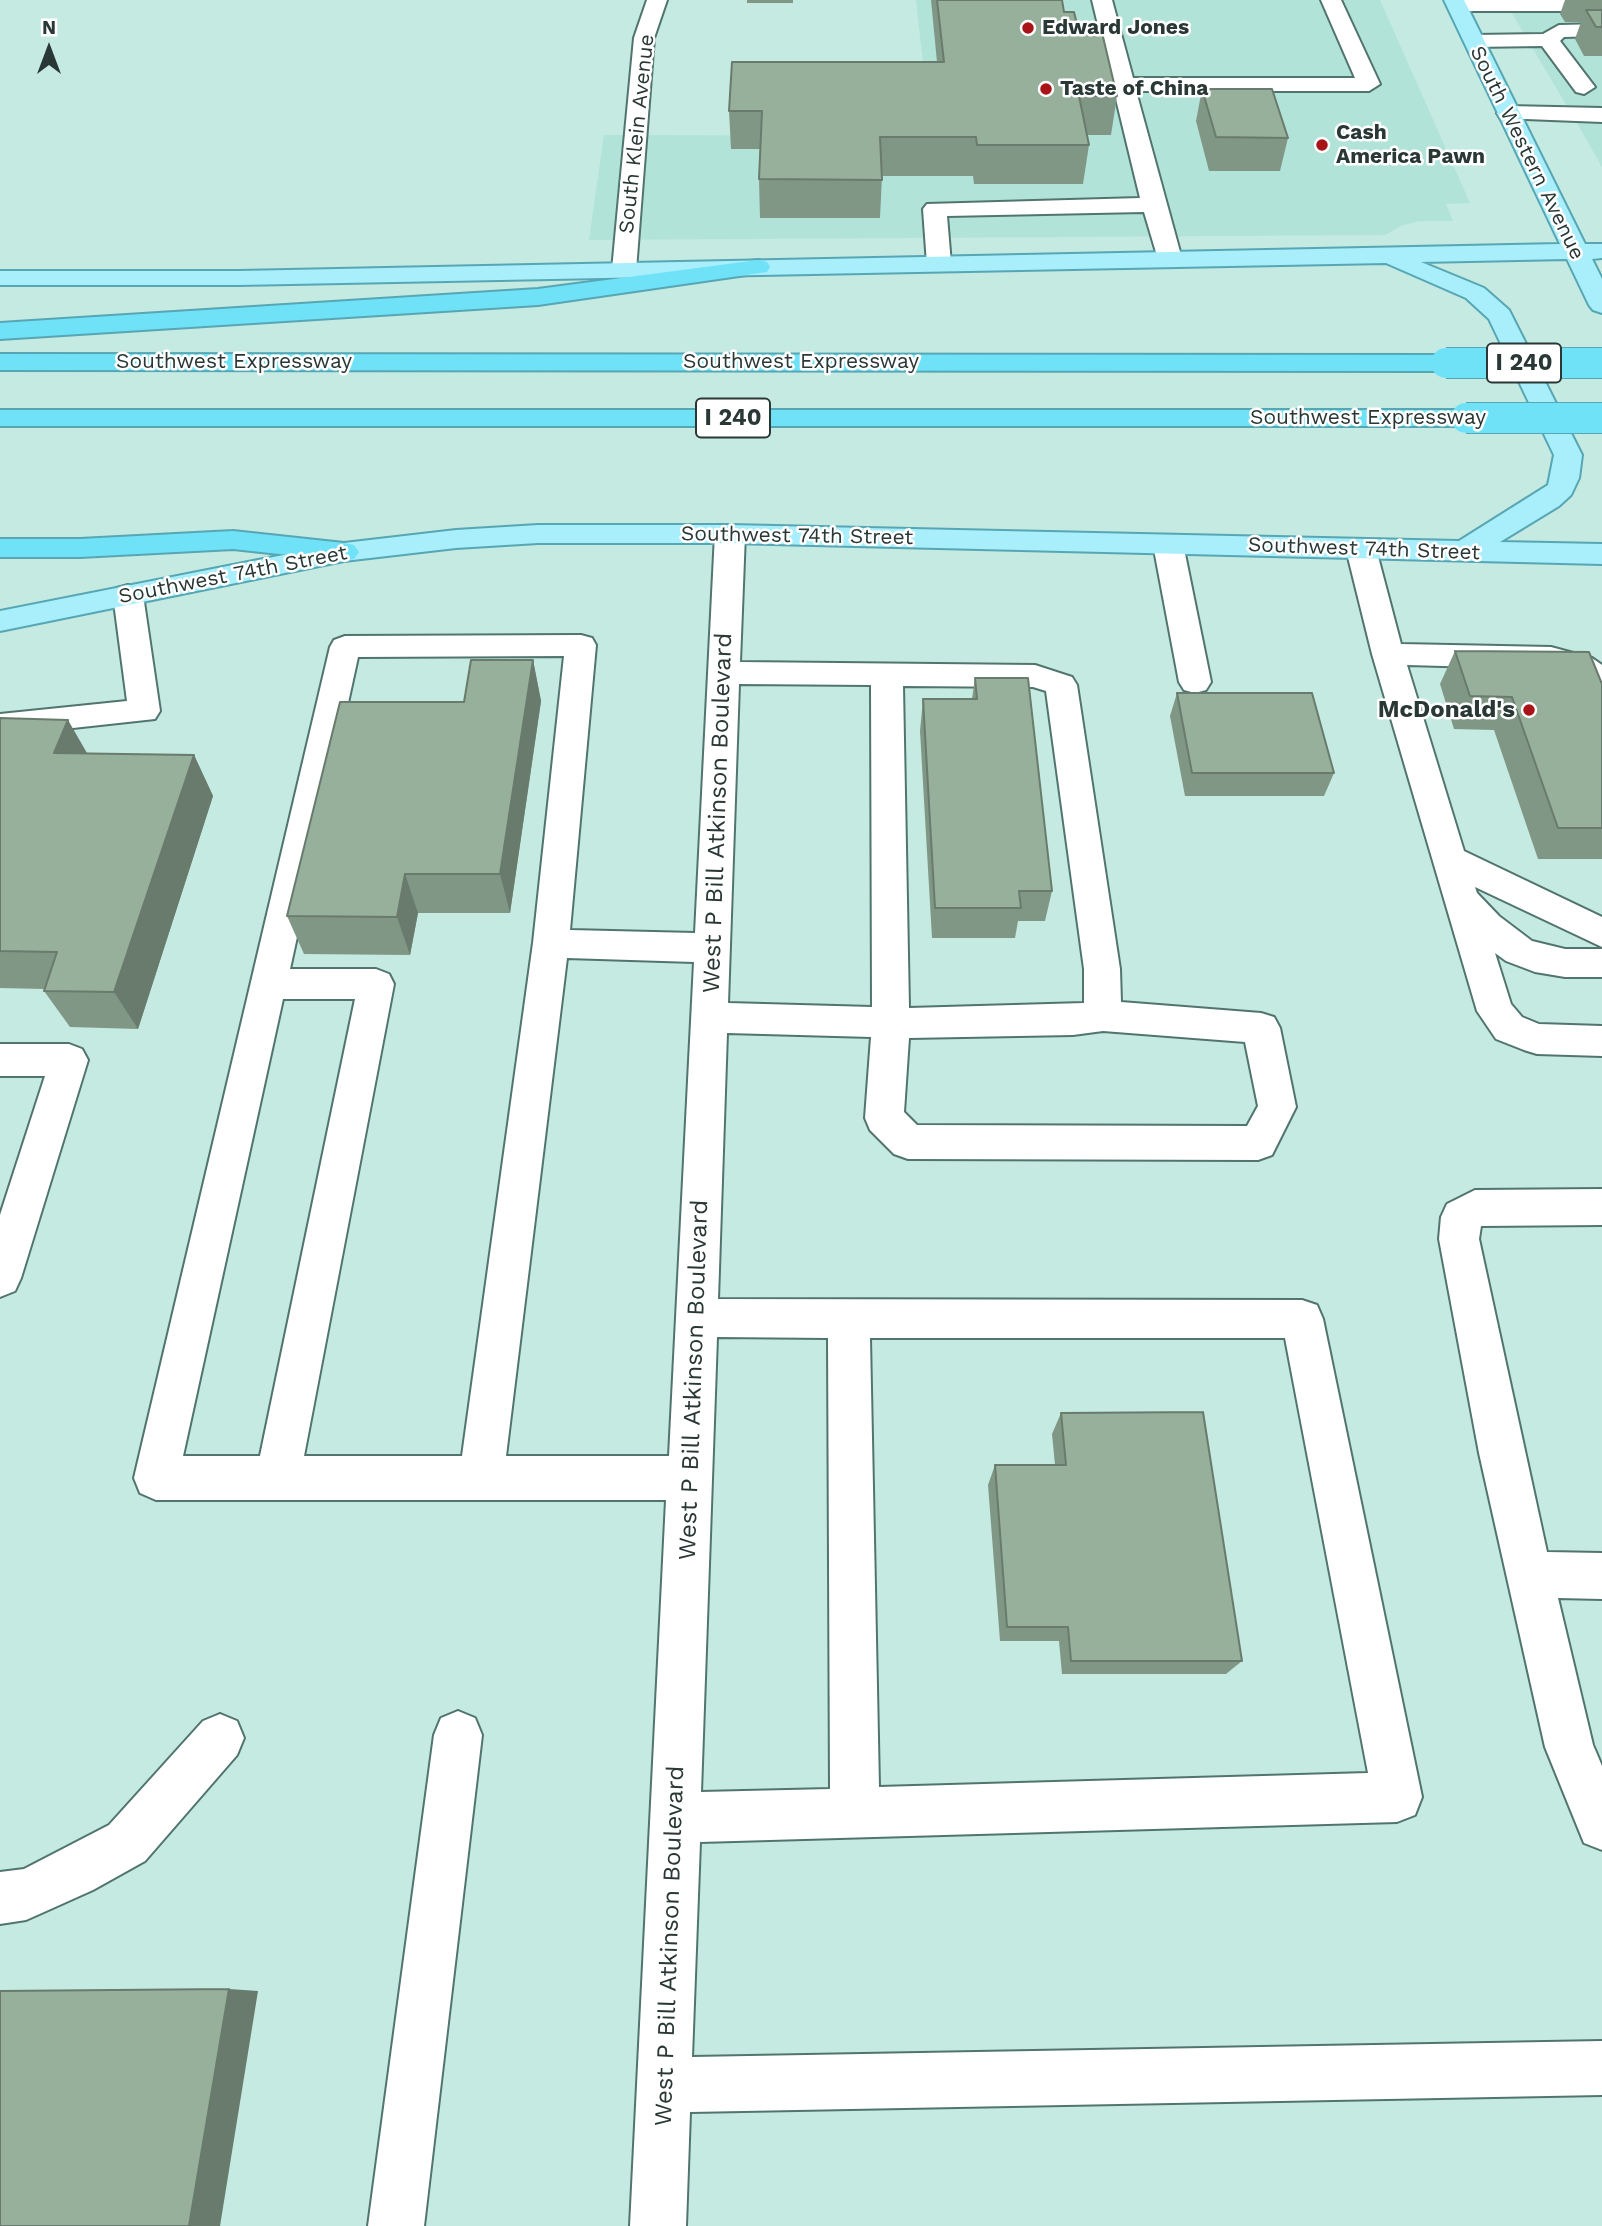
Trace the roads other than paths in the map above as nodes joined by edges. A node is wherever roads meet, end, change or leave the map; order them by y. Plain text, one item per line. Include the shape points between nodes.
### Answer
1 (657, 0) edge
2 (1102, 0) edge
3 (1331, 0) edge
4 (1455, 3) edge
5 (1602, 5) edge
6 (1602, 30) edge
7 (1548, 40) junction
8 (1474, 41) junction
9 (1124, 85) junction
10 (1593, 87) edge
11 (1602, 112) edge
12 (1508, 113) junction
13 (1154, 205) junction
14 (1573, 250) junction
15 (1602, 251) edge
16 (1383, 255) junction
17 (1170, 259) junction
18 (939, 264) junction
19 (758, 267) junction
20 (624, 270) junction
21 (0, 278) edge
22 (1602, 305) edge
23 (0, 331) edge
24 (0, 362) edge
25 (1602, 363) edge
26 (0, 418) edge
27 (1602, 418) edge
28 (730, 534) junction
29 (1168, 544) junction
30 (0, 548) edge
31 (1362, 549) junction
32 (344, 552) junction
33 (1463, 552) junction
34 (1602, 554) edge
35 (128, 595) junction
36 (0, 621) edge
37 (1388, 654) junction
38 (724, 673) junction
39 (887, 674) junction
40 (1602, 680) edge
41 (1195, 682) dead end
42 (0, 725) edge
43 (1449, 859) junction
44 (1460, 899) junction
45 (1602, 933) edge
46 (551, 943) junction
47 (712, 948) junction
48 (1602, 963) edge
49 (268, 984) junction
50 (1103, 1016) junction
51 (710, 1017) junction
52 (891, 1023) junction
53 (1602, 1041) edge
54 (0, 1060) edge
55 (16, 1180) edge
56 (1602, 1207) edge
57 (0, 1278) edge
58 (697, 1318) junction
59 (849, 1318) junction
60 (278, 1478) junction
61 (481, 1478) junction
62 (690, 1478) junction
63 (1528, 1574) junction
64 (1602, 1576) edge
65 (458, 1735) dead end
66 (220, 1738) dead end
67 (855, 1813) junction
68 (675, 1818) junction
69 (1602, 1825) edge
70 (0, 1898) edge
71 (1602, 2068) edge
72 (664, 2085) junction
73 (396, 2226) edge
74 (658, 2226) edge

1 - 20 street, South Klein Avenue via 644,38
2 - 9 street
3 - 9 street via 1368,84
4 - 5 street
4 - 8 main road, South Western Avenue
6 - 7 street via 1559,31
7 - 8 street
7 - 10 street
8 - 12 main road, South Western Avenue
9 - 13 street
10 - 11 street
11 - 12 street
12 - 14 main road, South Western Avenue
13 - 17 street
13 - 18 street via 935,209
14 - 15 main road
14 - 16 main road
14 - 22 main road, South Western Avenue
16 - 17 main road
16 - 33 main road via 1475,293 1500,315 1568,455 1561,489
17 - 18 main road
18 - 19 main road
19 - 20 main road
19 - 23 highway via 538,297
20 - 21 main road
24 - 25 highway, Southwest Expressway / I 240, bridge
26 - 27 highway, Southwest Expressway / I 240, bridge
28 - 29 main road, Southwest 74th Street
28 - 32 main road, Southwest 74th Street via 538,534
28 - 38 street, West P Bill Atkinson Boulevard
29 - 31 main road, Southwest 74th Street
29 - 41 street
30 - 32 highway via 233,540
31 - 33 main road, Southwest 74th Street
31 - 37 street
32 - 35 main road, Southwest 74th Street
33 - 34 main road, Southwest 74th Street
35 - 36 main road, Southwest 74th Street
35 - 42 street via 144,711
37 - 40 street via 1551,658 1581,666
37 - 43 street
38 - 39 street
38 - 47 street, West P Bill Atkinson Boulevard
39 - 50 street via 1035,676 1061,685 1102,969
39 - 52 street
43 - 44 street
43 - 45 street
44 - 48 street via 1519,951 1565,963
44 - 53 street via 1495,1011 1509,1028 1538,1039
46 - 47 street
46 - 49 street via 581,645 345,647
46 - 61 street
47 - 51 street, West P Bill Atkinson Boulevard
49 - 60 street via 376,984
49 - 60 street via 156,1478
50 - 52 street
50 - 52 street via 1261,1028 1277,1107 1258,1143 908,1142 884,1118
51 - 52 street
51 - 58 street, West P Bill Atkinson Boulevard
54 - 55 street via 69,1060
55 - 57 street
56 - 63 street via 1475,1208 1461,1217 1462,1252
58 - 59 street
58 - 62 street, West P Bill Atkinson Boulevard
59 - 67 street
59 - 67 street via 1302,1319 1397,1797
60 - 61 street
61 - 62 street
62 - 68 street, West P Bill Atkinson Boulevard
63 - 64 street
63 - 69 street via 1569,1747
65 - 73 street
66 - 70 street via 127,1843 26,1894
67 - 68 street
68 - 72 street, West P Bill Atkinson Boulevard
71 - 72 street
72 - 74 street, West P Bill Atkinson Boulevard

